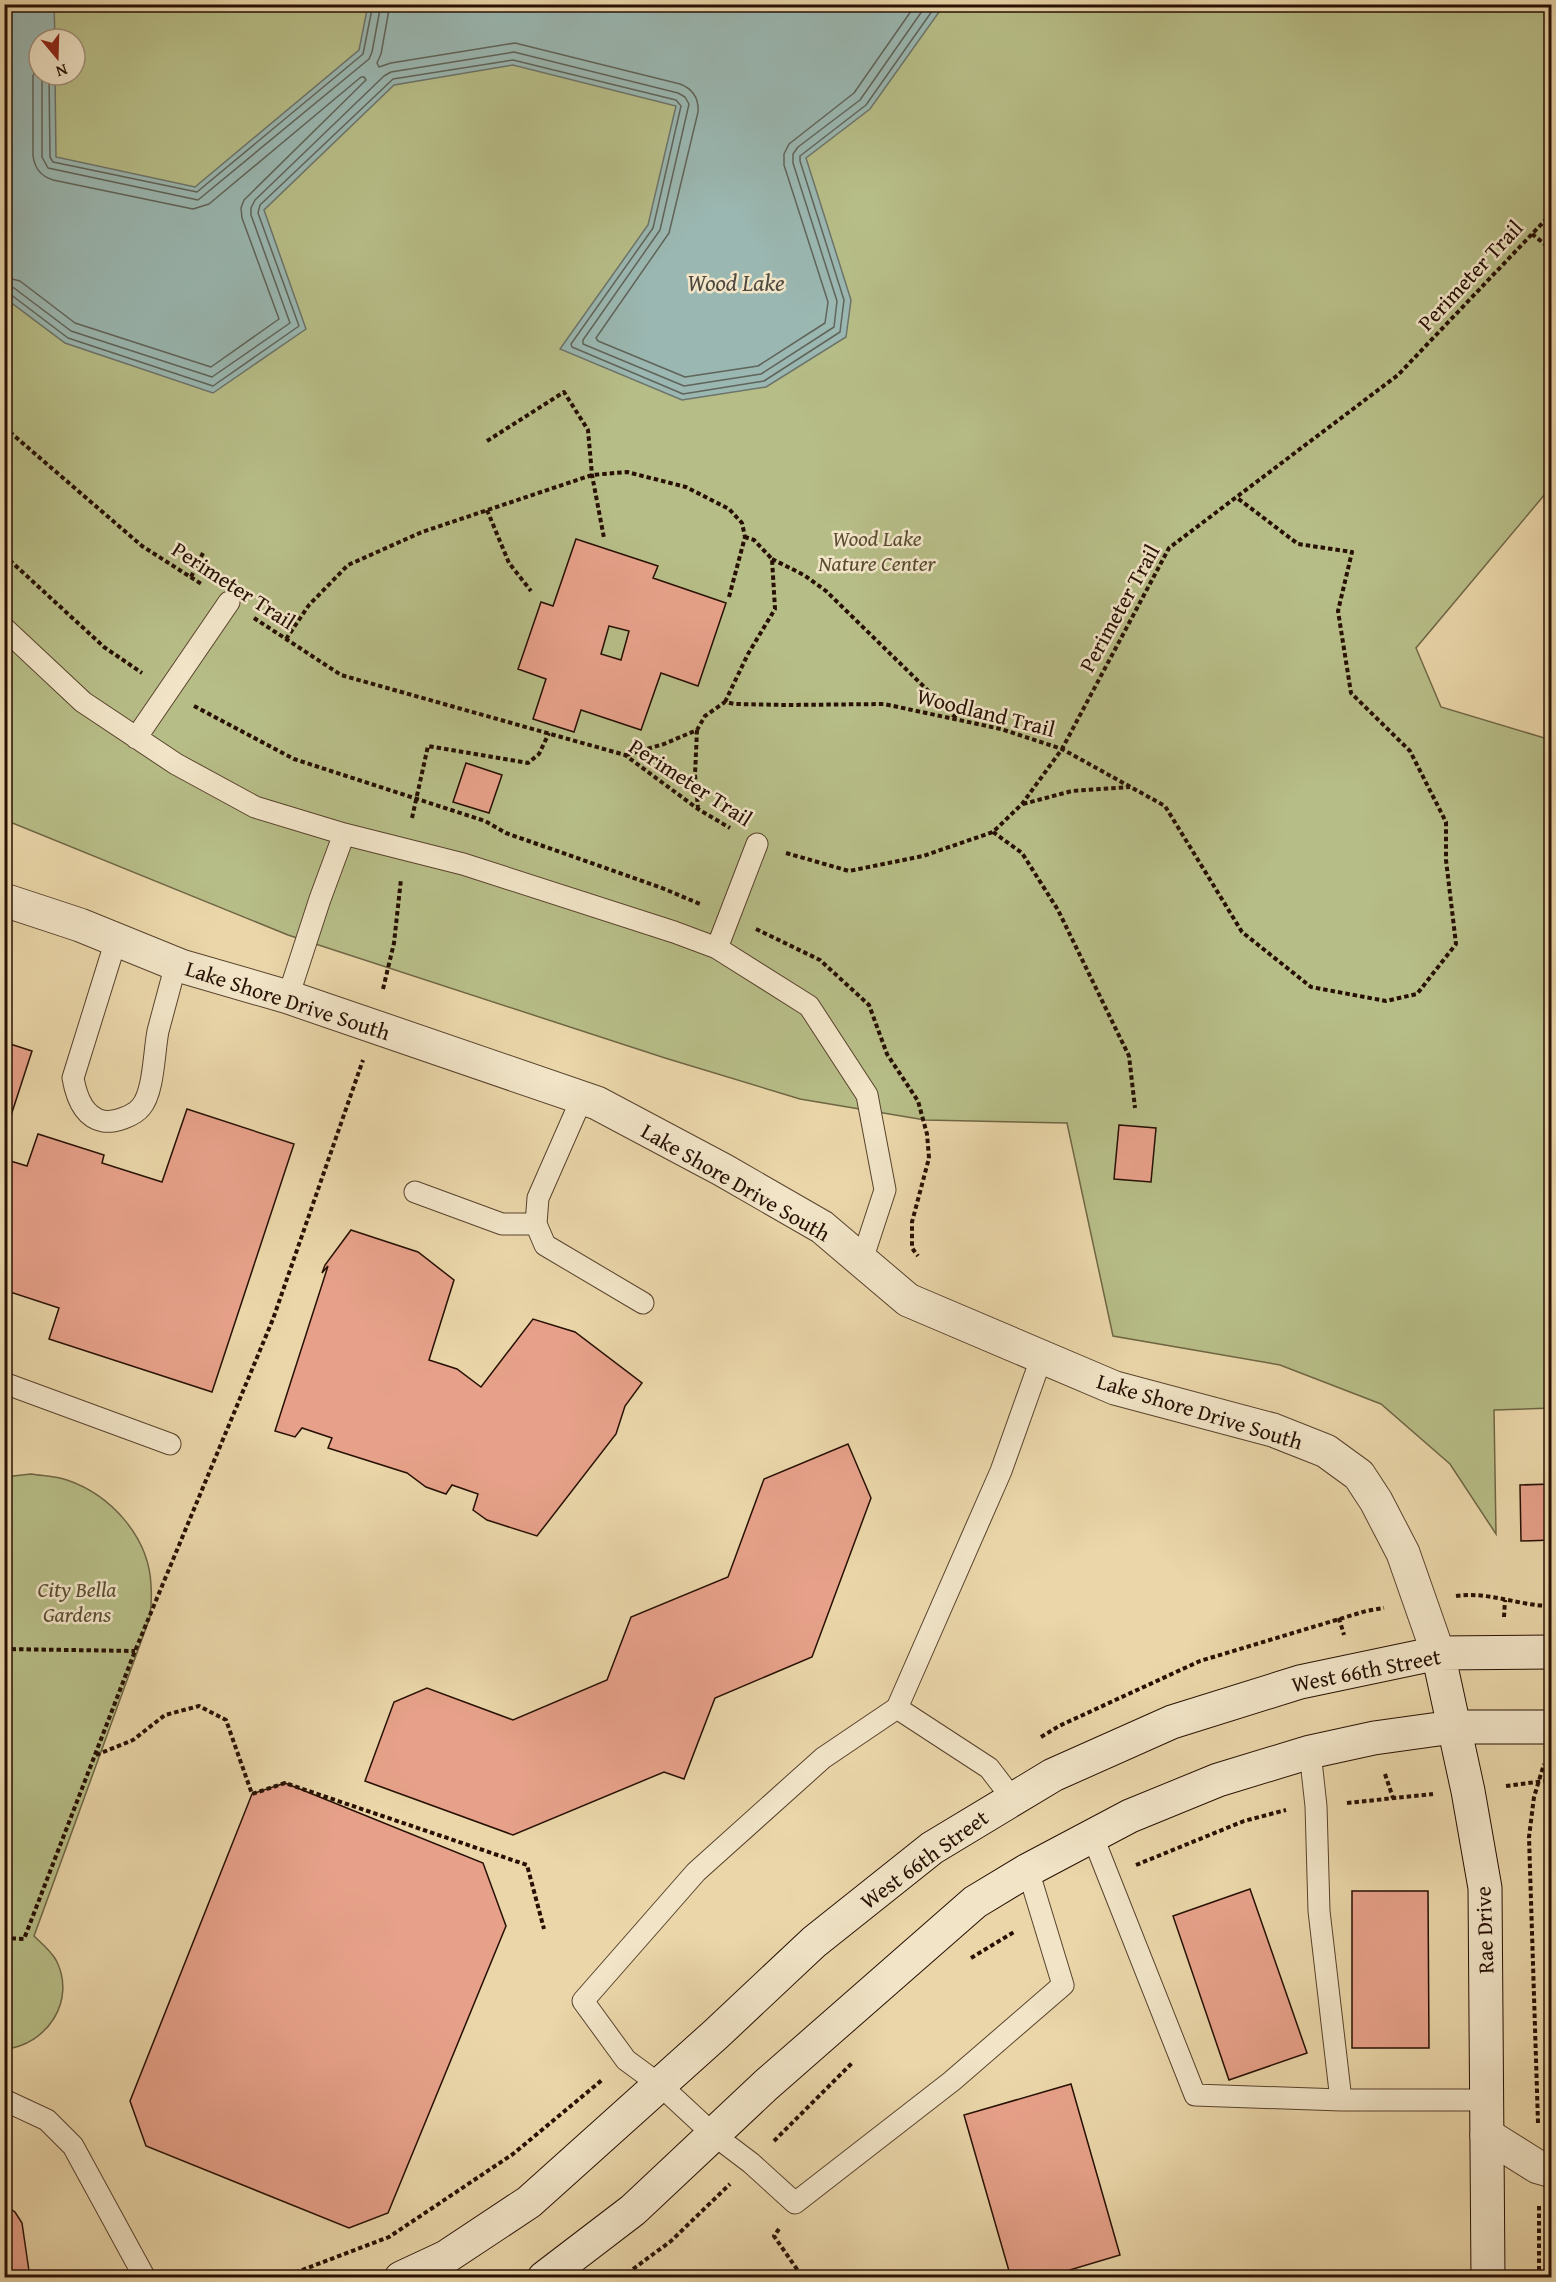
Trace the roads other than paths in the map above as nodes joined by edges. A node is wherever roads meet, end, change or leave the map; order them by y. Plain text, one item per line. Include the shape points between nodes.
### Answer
1 (229, 602) road end
2 (4, 628) edge
3 (136, 738) junction
4 (344, 834) junction
5 (757, 844) road end
6 (4, 900) edge
7 (116, 940) junction
8 (717, 948) junction
9 (176, 964) junction
10 (288, 997) junction
11 (582, 1098) junction
12 (415, 1192) dead end
13 (536, 1224) junction
14 (862, 1260) junction
15 (643, 1303) dead end
16 (1042, 1356) junction
17 (4, 1383) edge
18 (170, 1444) dead end
19 (1551, 1652) edge
20 (1438, 1653) junction
21 (897, 1708) junction
22 (1453, 1727) junction
23 (1551, 1727) edge
24 (1311, 1752) junction
25 (1012, 1798) junction
26 (1092, 1836) junction
27 (1028, 1870) junction
28 (660, 2085) junction
29 (4, 2100) edge
30 (1341, 2100) junction
31 (1488, 2100) junction
32 (714, 2135) junction
33 (1487, 2135) junction
34 (1551, 2171) edge
35 (145, 2277) edge
36 (401, 2277) edge
37 (544, 2277) edge
38 (1488, 2277) edge

1 - 3 lane
2 - 3 lane via 83,702
3 - 4 lane via 176,765 255,807
4 - 8 lane via 463,864
4 - 10 lane
5 - 8 lane
6 - 7 main road, Lake Shore Drive South
7 - 9 main road, Lake Shore Drive South
7 - 9 lane via 73,1078 77,1099 90,1114 103,1121 122,1119 141,1108 147,1096
8 - 14 lane via 809,1006 867,1095 885,1190
9 - 10 main road, Lake Shore Drive South
10 - 11 main road, Lake Shore Drive South
11 - 13 lane via 538,1198
11 - 14 main road, Lake Shore Drive South via 723,1170 822,1227
12 - 13 lane via 502,1224
13 - 15 lane via 545,1245
14 - 16 main road, Lake Shore Drive South via 908,1299
16 - 20 main road, Lake Shore Drive South via 1115,1388 1273,1430 1326,1451 1351,1469 1376,1501 1403,1553
16 - 21 lane via 1001,1471
17 - 18 lane
19 - 20 main road, West 66th Street
20 - 22 main road, Lake Shore Drive South
20 - 25 main road, West 66th Street via 1300,1682 1172,1722 1053,1774
21 - 25 lane via 989,1768
21 - 28 lane via 823,1758 696,1872 583,2001 626,2060
22 - 23 main road
22 - 24 main road
22 - 31 main road, Rae Drive via 1485,1888
24 - 26 main road via 1218,1780
24 - 30 lane via 1319,1911
25 - 28 main road, West 66th Street via 932,1848 814,1942
26 - 27 main road
26 - 30 lane via 1195,2095
27 - 32 main road via 975,1902
27 - 32 lane via 1063,1985 952,2081 795,2203
28 - 32 lane
28 - 36 main road, West 66th Street via 529,2202 446,2256
29 - 35 lane via 47,2120 73,2146
30 - 31 lane
31 - 33 main road, Rae Drive
32 - 37 main road via 633,2210
33 - 34 main road
33 - 38 main road, Rae Drive

